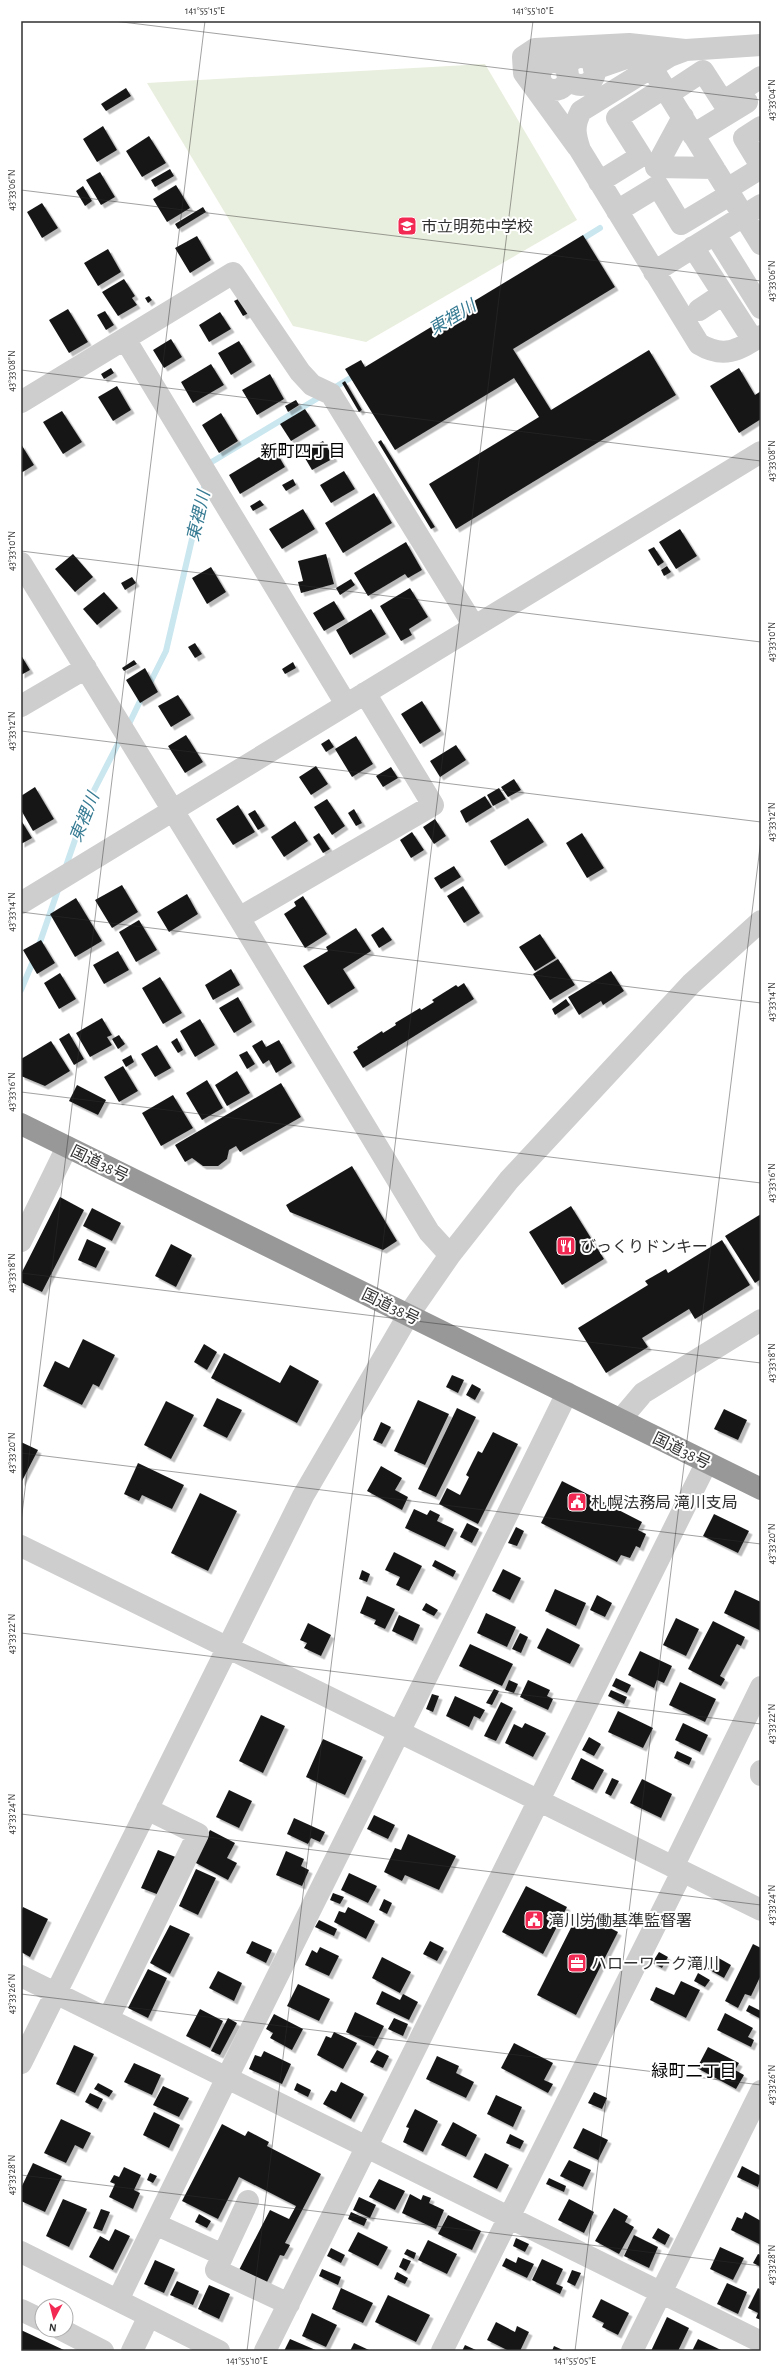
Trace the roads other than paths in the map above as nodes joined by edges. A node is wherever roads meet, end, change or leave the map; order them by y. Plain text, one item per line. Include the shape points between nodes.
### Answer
1 (754, 46) edge
2 (654, 58) junction
3 (761, 69) edge
4 (761, 77) edge
5 (666, 91) junction
6 (761, 94) edge
7 (576, 121) junction
8 (745, 122) edge
9 (688, 126) junction
10 (580, 150) junction
11 (761, 167) edge
12 (714, 168) junction
13 (599, 182) junction
14 (729, 192) junction
15 (752, 210) edge
16 (617, 211) junction
17 (714, 234) junction
18 (761, 244) edge
19 (693, 247) junction
20 (654, 272) junction
21 (723, 294) junction
22 (761, 308) edge
23 (699, 310) dead end
24 (757, 338) edge
25 (125, 339) junction
26 (21, 402) edge
27 (760, 455) edge
28 (21, 563) edge
29 (474, 626) junction
30 (86, 668) junction
31 (365, 693) junction
32 (346, 704) junction
33 (21, 706) edge
34 (172, 811) junction
35 (21, 903) edge
36 (239, 918) junction
37 (761, 921) edge
38 (21, 1124) edge
39 (67, 1147) junction
40 (21, 1241) edge
41 (450, 1255) junction
42 (409, 1314) junction
43 (761, 1320) edge
44 (567, 1393) junction
45 (621, 1419) junction
46 (707, 1462) junction
47 (761, 1489) edge
48 (22, 1550) edge
49 (227, 1647) junction
50 (761, 1686) edge
51 (400, 1732) junction
52 (761, 1771) edge
53 (761, 1774) edge
54 (540, 1801) junction
55 (146, 1809) junction
56 (677, 1870) junction
57 (760, 1905) edge
58 (21, 1976) edge
59 (55, 1993) junction
60 (108, 2019) junction
61 (21, 2063) edge
62 (225, 2078) junction
63 (761, 2091) edge
64 (367, 2146) junction
65 (248, 2201) dead end
66 (509, 2217) junction
67 (154, 2224) junction
68 (21, 2252) edge
69 (222, 2255) junction
70 (660, 2293) junction
71 (118, 2300) junction
72 (289, 2304) junction
73 (21, 2310) edge
74 (34, 2316) edge
75 (149, 2316) junction
76 (74, 2336) edge
77 (761, 2342) edge
78 (103, 2351) edge
79 (132, 2351) edge
80 (219, 2351) edge
81 (265, 2351) edge
82 (442, 2351) edge
83 (632, 2351) edge

1 - 2 street via 686,50
1 - 3 street
2 - 5 street
2 - 7 street via 581,111
2 - 7 street via 594,69 592,78 585,83 562,81
2 - 10 street via 629,44 535,49 523,57 524,73
4 - 5 street via 723,102 703,71
5 - 9 street
5 - 13 street via 617,118 641,156
6 - 8 street
7 - 10 street via 575,135
8 - 9 street
8 - 11 street via 744,138
9 - 12 street
9 - 12 street via 656,167
10 - 13 street
11 - 14 street
12 - 14 street
13 - 16 street
14 - 15 street
14 - 16 street via 681,224 658,186
15 - 17 street
15 - 18 street
16 - 20 street
17 - 19 street
17 - 22 street
19 - 20 street
19 - 21 street
20 - 24 street via 699,344 711,351 723,353 741,348
21 - 23 street
21 - 24 street
25 - 26 street
25 - 29 street via 234,273 300,372 312,385 331,394
25 - 32 street
27 - 29 street
28 - 30 street
29 - 31 street
30 - 33 street
30 - 34 street
31 - 32 street
31 - 36 street via 433,805
32 - 34 street
34 - 35 street
34 - 36 street
36 - 41 street via 429,1232
37 - 41 street via 680,995 509,1180
38 - 39 highway, 国道38号
39 - 40 street
39 - 42 highway, 国道38号
41 - 42 street
42 - 44 highway, 国道38号
42 - 49 street via 303,1496
43 - 45 street via 643,1392
44 - 45 highway, 国道38号
44 - 51 street
45 - 46 highway, 国道38号
46 - 47 highway, 国道38号
46 - 54 street
48 - 49 street
49 - 51 street
49 - 55 street
50 - 56 street
51 - 54 street
51 - 62 street
52 - 53 street
54 - 56 street
54 - 64 street
55 - 59 street
55 - 60 street via 198,1834
56 - 57 street
56 - 66 street
58 - 59 street
59 - 60 street
59 - 61 street
60 - 62 street
62 - 64 street
62 - 67 street
63 - 70 street
64 - 66 street
64 - 72 street
65 - 69 street
66 - 70 street
66 - 82 street
67 - 69 street
67 - 71 street
68 - 71 street
69 - 72 street via 216,2270
70 - 77 street
70 - 83 street
71 - 75 street
72 - 81 street
73 - 74 street
75 - 79 street
75 - 80 street
76 - 78 street

